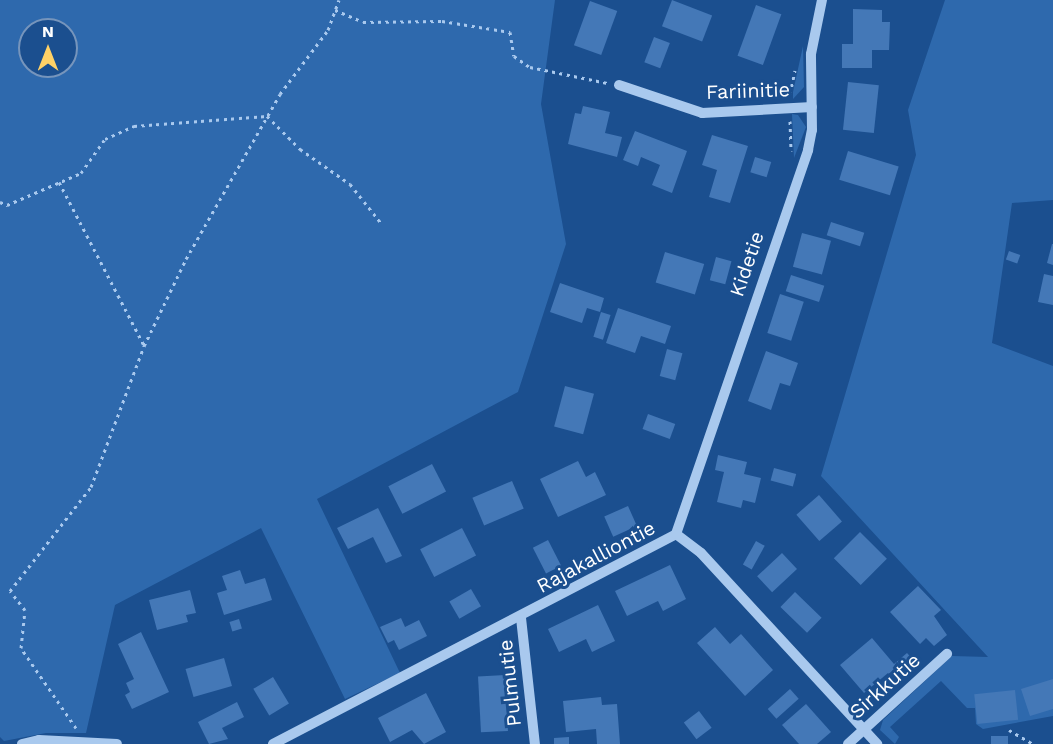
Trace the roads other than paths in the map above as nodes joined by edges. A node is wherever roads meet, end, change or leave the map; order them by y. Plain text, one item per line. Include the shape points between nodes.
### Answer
1 (822, 0) edge
2 (619, 85) road end
3 (812, 107) junction
4 (676, 534) junction
5 (521, 618) junction
6 (947, 654) dead end
7 (864, 729) junction
8 (22, 744) edge
9 (117, 744) edge
10 (273, 744) edge
11 (535, 744) edge
12 (848, 744) edge
13 (878, 744) edge

1 - 3 street, Kidetie via 811,54
2 - 3 street, Fariinitie via 702,113
3 - 4 street, Kidetie via 808,150
4 - 5 street, Rajakalliontie
4 - 7 street, Rajakalliontie via 701,552
5 - 10 street, Rajakalliontie
5 - 11 street, Pulmutie
6 - 7 street, Sirkkutie
7 - 12 street, Sirkkutie
7 - 13 street, Rajakalliontie
8 - 9 street

